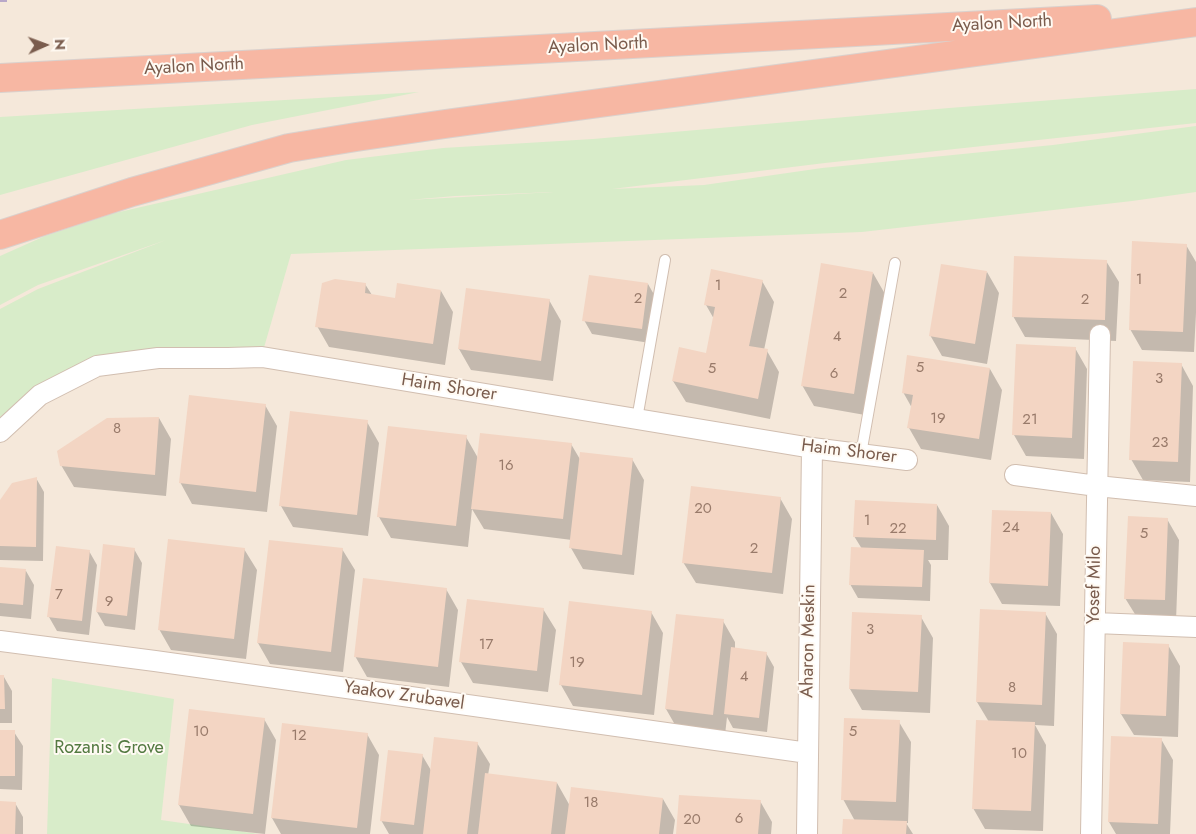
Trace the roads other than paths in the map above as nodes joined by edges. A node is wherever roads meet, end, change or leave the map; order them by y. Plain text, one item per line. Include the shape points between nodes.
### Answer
1 (1196, 14) edge
2 (1196, 22) edge
3 (0, 78) edge
4 (70, 212) junction
5 (0, 226) edge
6 (0, 235) edge
7 (665, 260) dead end
8 (895, 263) dead end
9 (1100, 335) dead end
10 (637, 419) junction
11 (4, 428) edge
12 (812, 448) junction
13 (861, 454) junction
14 (907, 460) dead end
15 (1015, 475) dead end
16 (1097, 486) junction
17 (1196, 496) edge
18 (1095, 623) junction
19 (1196, 627) edge
20 (0, 641) edge
21 (808, 753) junction
22 (807, 834) edge
23 (1091, 834) edge

1 - 3 highway, Ayalon North
2 - 4 highway via 289,148
4 - 5 highway
4 - 6 highway
7 - 10 lane
8 - 13 lane
9 - 16 street, Yosef Milo
10 - 11 street, Haim Shorer via 262,357 158,358 97,366 40,395
10 - 12 street, Haim Shorer
12 - 13 street, Haim Shorer
12 - 21 street, Aharon Meskin
13 - 14 street, Haim Shorer
15 - 16 street
16 - 17 street
16 - 18 street, Yosef Milo
18 - 19 street
18 - 23 street, Yosef Milo
20 - 21 street, Yaakov Zrubavel
21 - 22 street, Aharon Meskin

